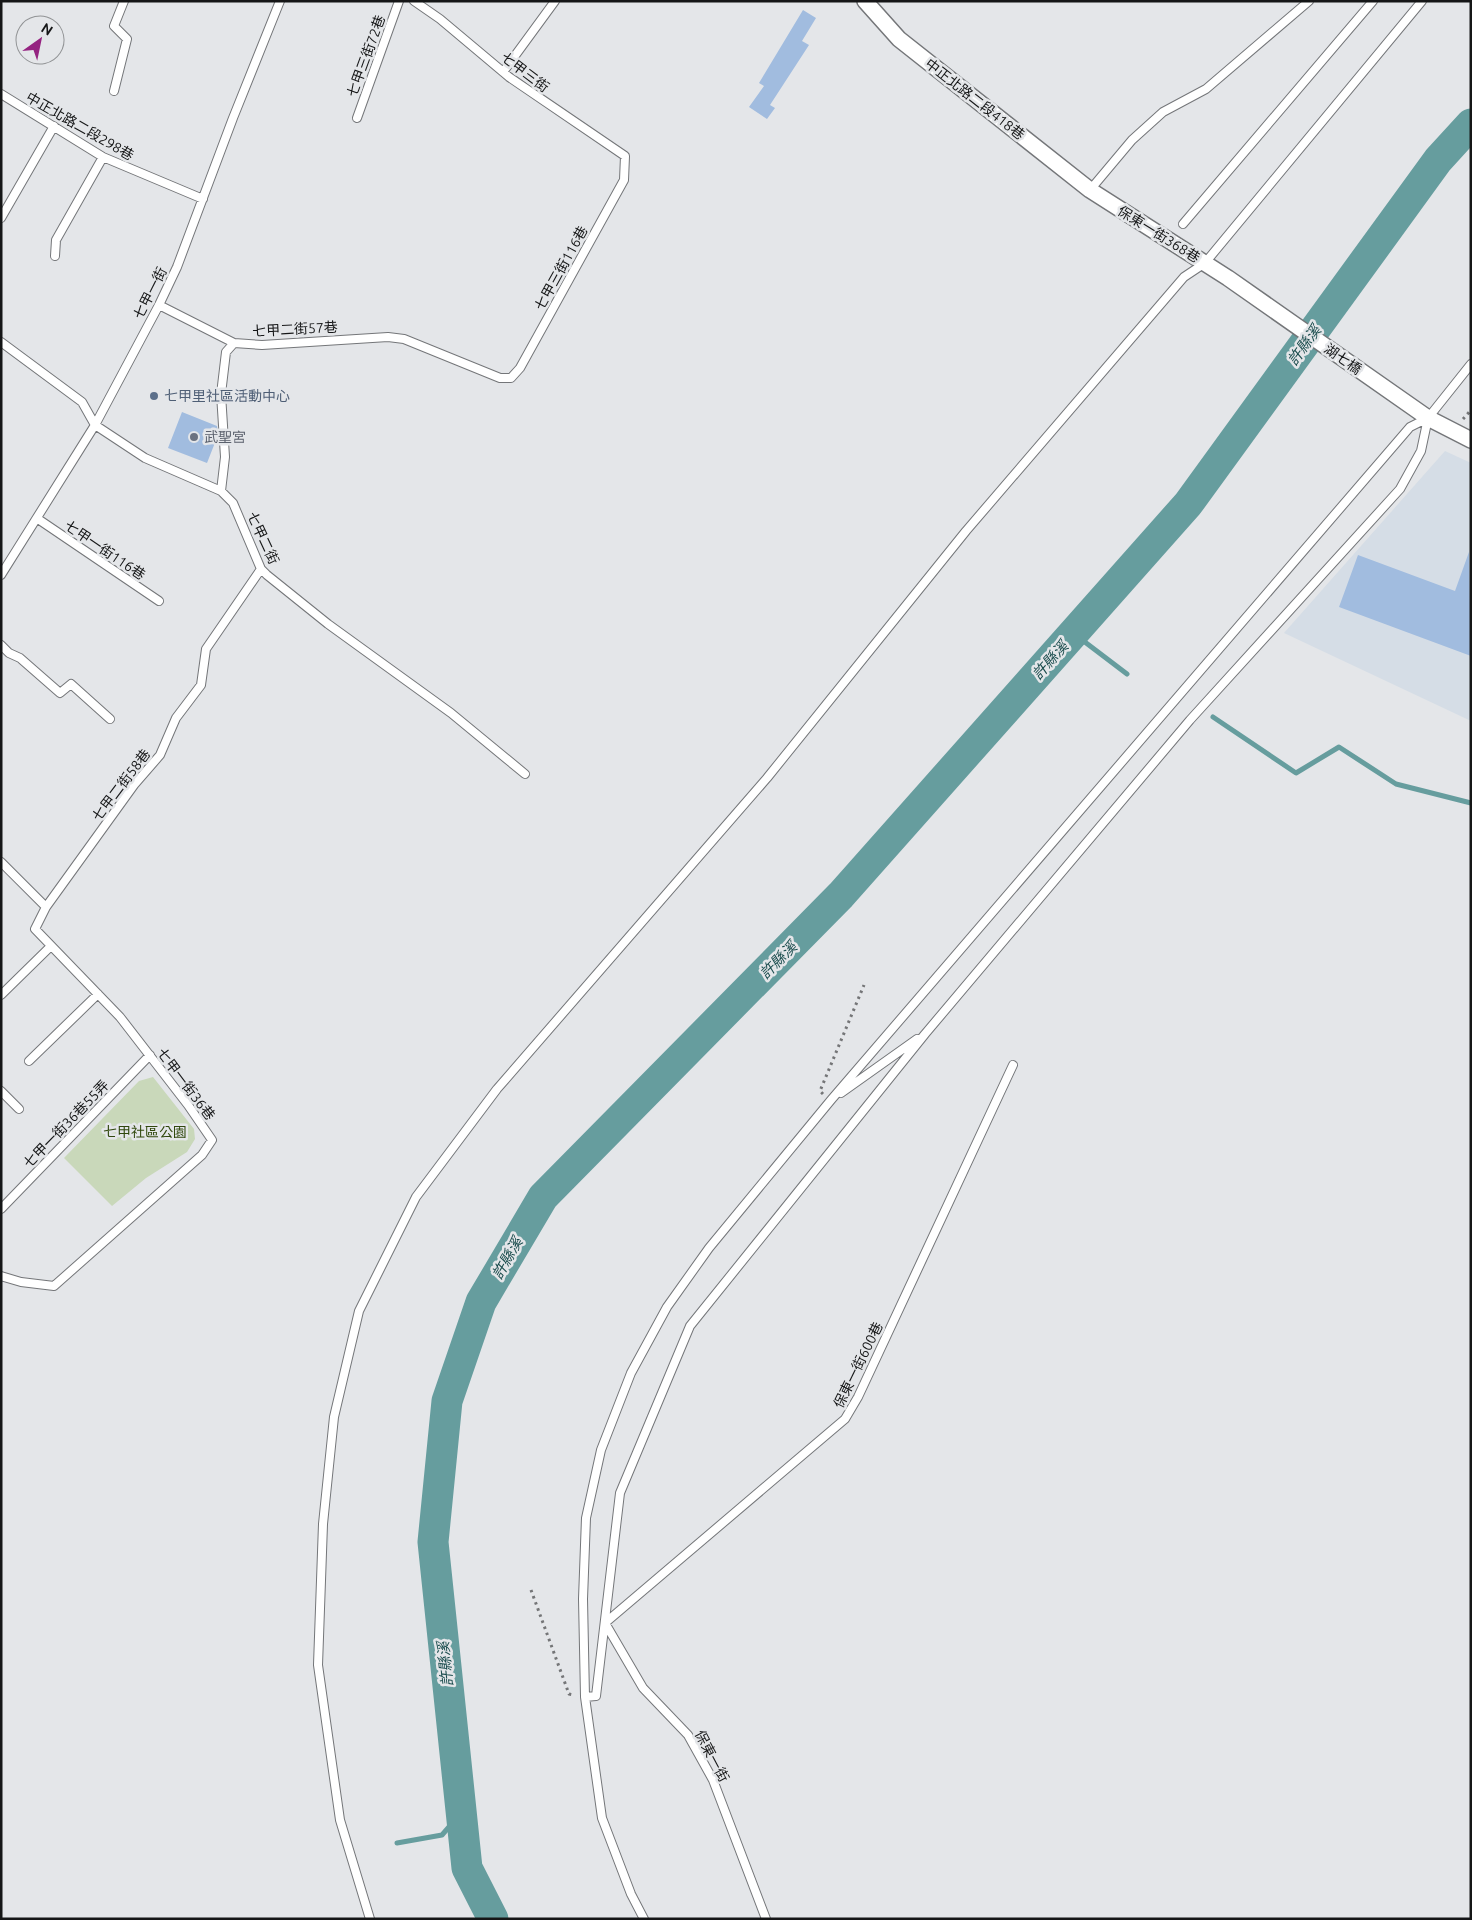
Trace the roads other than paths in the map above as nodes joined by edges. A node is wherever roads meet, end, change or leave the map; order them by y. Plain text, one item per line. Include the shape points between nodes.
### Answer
1 (124, 1) edge
2 (280, 1) edge
3 (399, 1) edge
4 (414, 1) edge
5 (555, 1) edge
6 (865, 1) edge
7 (1309, 1) edge
8 (1373, 1) edge
9 (1422, 1) edge
10 (503, 72) junction
11 (114, 91) dead end
12 (1, 94) edge
13 (356, 118) dead end
14 (54, 126) junction
15 (625, 156) joint
16 (103, 157) junction
17 (1090, 190) junction
18 (203, 199) junction
19 (1, 218) edge
20 (1183, 224) dead end
21 (55, 256) dead end
22 (1205, 263) junction
23 (1228, 278) joint
24 (159, 305) junction
25 (1, 342) edge
26 (234, 343) junction
27 (1471, 364) edge
28 (500, 378) joint
29 (1428, 418) junction
30 (95, 425) junction
31 (1471, 440) edge
32 (220, 491) junction
33 (38, 519) junction
34 (261, 569) junction
35 (1, 575) edge
36 (159, 601) dead end
37 (1, 645) edge
38 (110, 719) dead end
39 (525, 774) dead end
40 (1, 862) edge
41 (46, 907) junction
42 (52, 946) junction
43 (98, 994) junction
44 (1, 995) edge
45 (925, 1034) junction
46 (150, 1056) junction
47 (29, 1061) dead end
48 (1013, 1065) dead end
49 (1, 1091) edge
50 (831, 1100) junction
51 (19, 1108) dead end
52 (1, 1210) edge
53 (1, 1276) edge
54 (605, 1623) junction
55 (585, 1697) junction
56 (370, 1919) edge
57 (644, 1919) edge
58 (766, 1919) edge

1 - 11 lane via 114,26 128,39
2 - 18 lane, 七甲一街
3 - 13 lane, 七甲三街72巷
4 - 10 lane, 七甲三街
5 - 10 lane
6 - 17 street, 中正北路二段418巷 via 899,39
7 - 17 lane via 1206,89 1163,112 1132,140
8 - 20 lane
9 - 22 lane
10 - 15 lane, 七甲三街
12 - 14 lane, 中正北路二段298巷
14 - 16 lane, 中正北路二段298巷
14 - 19 lane
15 - 28 lane, 七甲三街116巷 via 624,180 520,368 511,378
16 - 18 lane, 中正北路二段298巷
16 - 21 lane via 56,240
17 - 22 street, 保東一街368巷
18 - 24 lane, 七甲一街
22 - 23 street, 保東一街368巷
22 - 56 lane via 1184,277 966,531 767,778 496,1090 412,1205 359,1311 334,1418 323,1524 318,1665 340,1820
23 - 29 street, 湖七橋
24 - 26 lane
24 - 30 lane, 七甲一街
25 - 30 lane, 七甲二街 via 82,402
26 - 28 lane, 七甲二街57巷 via 262,345 404,339
26 - 32 lane, 七甲二街57巷 via 226,352 221,394 225,457
27 - 29 lane
29 - 31 street
29 - 45 lane via 1421,451 1400,489 1190,720
29 - 50 lane via 1410,426
30 - 32 lane, 七甲二街 via 145,458
30 - 33 lane, 七甲一街
32 - 34 lane, 七甲二街 via 233,503
33 - 35 lane, 七甲一街
33 - 36 lane, 七甲一街116巷
34 - 39 lane, 七甲二街 via 328,624 451,713
34 - 41 lane, 七甲二街58巷 via 206,649 201,685 176,718 160,755 134,785
37 - 38 lane via 60,692 71,684
40 - 41 lane
41 - 42 lane, 七甲一街36巷 via 35,929
42 - 43 lane, 七甲一街36巷
42 - 44 lane
43 - 46 lane, 七甲一街36巷
43 - 47 lane
45 - 50 lane
45 - 54 lane via 690,1326 620,1493
46 - 52 lane, 七甲一街36巷55弄
46 - 53 lane, 七甲一街36巷 via 212,1140 202,1154 54,1286
48 - 54 lane, 保東一街600巷 via 845,1419
49 - 51 lane
50 - 55 lane via 709,1248 668,1306 631,1373 601,1450 586,1518 583,1599
54 - 55 lane via 596,1696
54 - 58 lane, 保東一街 via 643,1688 688,1735 713,1780
55 - 57 lane via 602,1818

